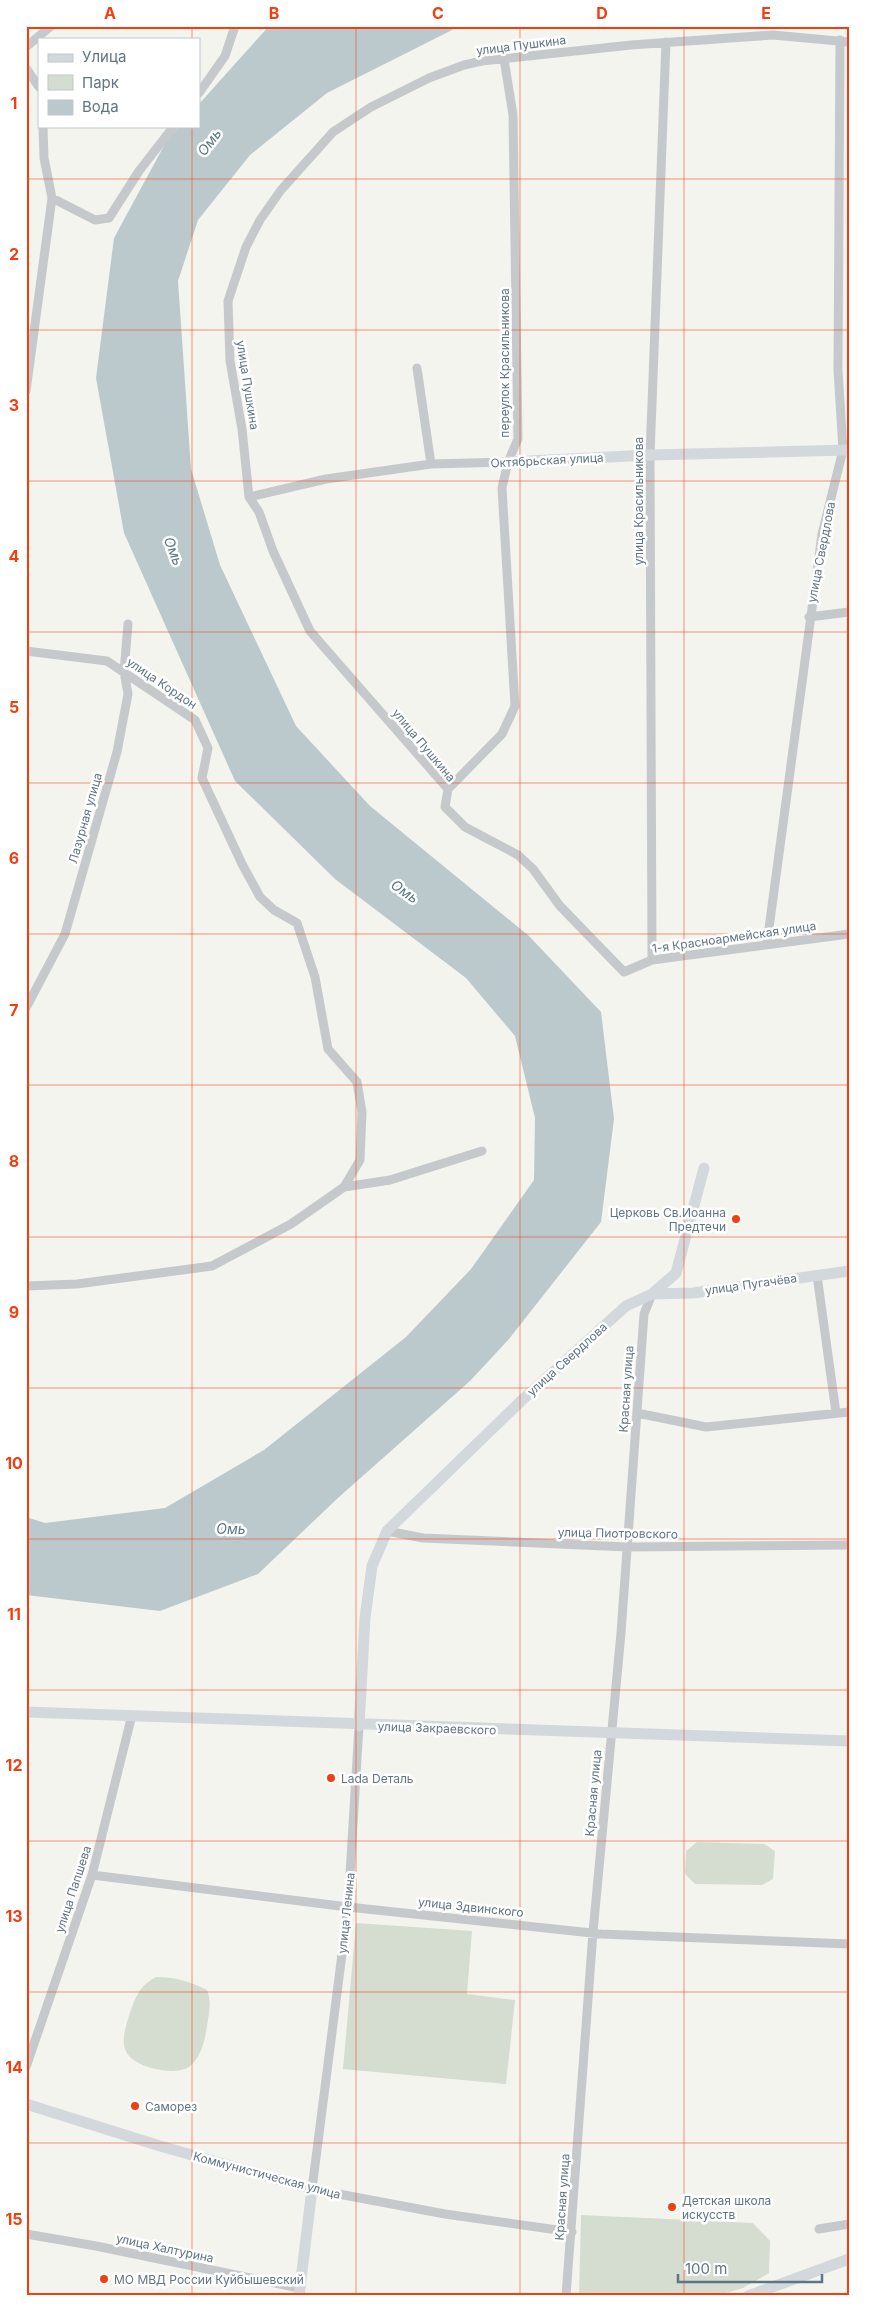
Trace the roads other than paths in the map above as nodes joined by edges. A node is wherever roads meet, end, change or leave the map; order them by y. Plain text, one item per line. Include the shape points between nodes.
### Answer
1 (51, 26) edge
2 (235, 26) edge
3 (844, 41) edge
4 (666, 42) junction
5 (26, 47) edge
6 (504, 59) junction
7 (26, 68) edge
8 (38, 86) edge
9 (200, 92) edge
10 (43, 128) edge
11 (173, 128) edge
12 (52, 198) junction
13 (417, 368) dead end
14 (26, 391) edge
15 (846, 450) edge
16 (650, 455) junction
17 (508, 462) junction
18 (430, 464) junction
19 (249, 498) junction
20 (849, 612) edge
21 (809, 617) junction
22 (128, 624) dead end
23 (26, 651) edge
24 (124, 672) junction
25 (448, 789) junction
26 (849, 934) edge
27 (767, 944) junction
28 (652, 960) junction
29 (624, 972) joint
30 (26, 1008) edge
31 (482, 1150) dead end
32 (704, 1168) dead end
33 (344, 1187) junction
34 (849, 1271) edge
35 (817, 1275) junction
36 (26, 1286) edge
37 (652, 1294) junction
38 (849, 1412) edge
39 (636, 1413) junction
40 (836, 1414) junction
41 (387, 1531) junction
42 (849, 1545) edge
43 (627, 1547) junction
44 (26, 1712) edge
45 (132, 1715) junction
46 (359, 1726) junction
47 (610, 1733) junction
48 (849, 1741) edge
49 (92, 1875) junction
50 (348, 1906) junction
51 (593, 1932) junction
52 (849, 1944) edge
53 (26, 2067) edge
54 (26, 2104) edge
55 (312, 2189) junction
56 (849, 2224) edge
57 (819, 2229) dead end
58 (572, 2232) junction
59 (26, 2234) edge
60 (849, 2259) edge
61 (299, 2292) edge
62 (566, 2296) edge
63 (748, 2296) edge

1 - 5 street
2 - 9 street via 225,56
3 - 4 street, улица Пушкина via 773,35
3 - 15 street, улица Свердлова via 838,370
4 - 6 street, улица Пушкина
4 - 16 street, улица Красильникова
6 - 17 street, переулок Красильникова via 514,115 518,439
6 - 19 street, улица Пушкина via 473,63 429,78 351,119 333,132 305,161 260,220 246,247 228,301 230,361 242,429
7 - 8 street
10 - 12 street via 44,158
11 - 12 street via 109,218 95,220
12 - 14 street
13 - 18 street
15 - 16 street, Октябрьская улица
15 - 21 street, улица Свердлова via 822,534
16 - 17 street, Октябрьская улица
16 - 28 street, улица Красильникова
17 - 18 street, Октябрьская улица
17 - 25 street, переулок Красильникова via 502,488 515,706 502,734
18 - 19 street, Октябрьская улица via 326,479
19 - 25 street, улица Пушкина via 310,631
20 - 21 street
21 - 27 street, улица Свердлова
22 - 24 street, Лазурная улица
23 - 24 street, улица Кордон via 107,661
24 - 30 street, Лазурная улица via 128,694 123,724 65,934
24 - 33 street, улица Кордон via 195,720 208,748 202,778 242,864 260,897 274,910 297,923 314,977 328,1049 358,1082 362,1112 360,1160
25 - 29 street, улица Пушкина via 445,807 452,815 465,827 518,855 533,869 560,906
26 - 27 street, 1-я Красноармейская улица
27 - 28 street, 1-я Красноармейская улица
28 - 29 street, 1-я Красноармейская улица
31 - 33 street via 390,1180
32 - 37 street, улица Свердлова via 676,1273
33 - 36 street via 291,1224 212,1266 77,1284
34 - 35 street, улица Пугачёва
35 - 37 street, улица Пугачёва via 693,1293
35 - 40 street
37 - 39 street, Красная улица via 644,1314
37 - 41 street, улица Свердлова via 626,1306 521,1401
38 - 40 street
39 - 40 street via 706,1427
39 - 43 street, Красная улица
41 - 43 street, улица Пиотровского via 423,1538
41 - 46 street, улица Ленина via 372,1566 365,1618
42 - 43 street, улица Пиотровского
43 - 47 street, Красная улица
44 - 45 street, улица Закраевского
45 - 46 street, улица Закраевского
45 - 49 street, улица Папшева
46 - 47 street, улица Закраевского
46 - 50 street, улица Ленина
47 - 48 street, улица Закраевского
47 - 51 street, Красная улица
49 - 50 street, улица Здвинского
49 - 53 street, улица Папшева
50 - 51 street, улица Здвинского
50 - 55 street, улица Ленина
51 - 52 street, улица Здвинского
51 - 58 street, Красная улица
54 - 55 street, Коммунистическая улица
55 - 58 street, Коммунистическая улица via 445,2214
55 - 61 street, улица Ленина
56 - 57 street
58 - 62 street, Красная улица
59 - 61 street, улица Халтурина via 96,2246
60 - 63 street

